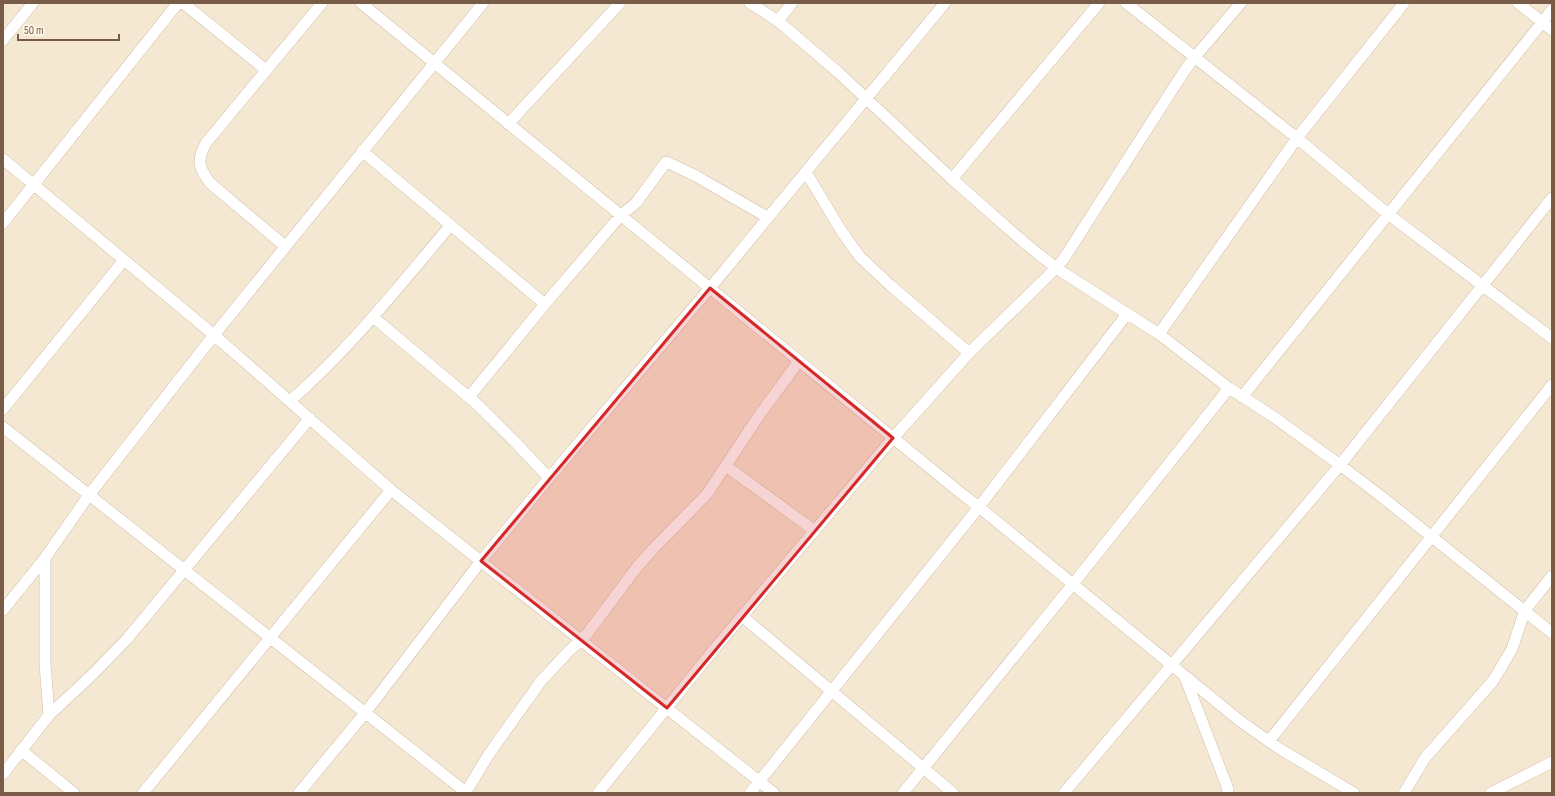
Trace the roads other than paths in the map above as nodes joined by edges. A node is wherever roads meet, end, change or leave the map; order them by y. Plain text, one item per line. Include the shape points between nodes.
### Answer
1 (33, 3) edge
2 (178, 3) edge
3 (183, 3) edge
4 (322, 3) edge
5 (361, 3) edge
6 (483, 3) edge
7 (620, 3) edge
8 (750, 3) edge
9 (792, 3) edge
10 (945, 3) edge
11 (1099, 3) edge
12 (1126, 3) edge
13 (1241, 3) edge
14 (1404, 3) edge
15 (1518, 3) edge
16 (1552, 10) edge
17 (778, 21) junction
18 (1542, 22) junction
19 (1552, 30) edge
20 (3, 40) edge
21 (1194, 58) junction
22 (434, 62) junction
23 (266, 70) junction
24 (867, 99) junction
25 (508, 124) junction
26 (1297, 138) junction
27 (362, 151) junction
28 (3, 159) edge
29 (806, 172) junction
30 (952, 179) junction
31 (33, 185) junction
32 (1552, 198) edge
33 (1388, 214) junction
34 (621, 215) junction
35 (768, 217) junction
36 (3, 223) edge
37 (450, 226) junction
38 (285, 246) junction
39 (124, 260) junction
40 (1056, 268) junction
41 (1482, 286) junction
42 (710, 288) junction
43 (545, 304) junction
44 (1127, 314) junction
45 (373, 317) junction
46 (1159, 334) junction
47 (214, 335) junction
48 (1552, 338) edge
49 (969, 353) junction
50 (799, 361) junction
51 (1552, 385) edge
52 (1229, 388) junction
53 (469, 397) junction
54 (1242, 397) junction
55 (290, 401) junction
56 (3, 409) edge
57 (310, 418) junction
58 (3, 427) edge
59 (893, 438) junction
60 (1340, 465) junction
61 (726, 466) junction
62 (549, 478) junction
63 (391, 490) junction
64 (89, 495) junction
65 (980, 506) junction
66 (815, 531) junction
67 (1431, 537) junction
68 (45, 558) junction
69 (481, 561) junction
70 (185, 571) junction
71 (1552, 576) edge
72 (1073, 584) junction
73 (3, 610) edge
74 (1525, 610) junction
75 (743, 617) junction
76 (1552, 633) edge
77 (270, 638) junction
78 (581, 640) junction
79 (1171, 665) junction
80 (1185, 676) junction
81 (831, 691) junction
82 (667, 708) junction
83 (365, 713) junction
84 (49, 715) junction
85 (1269, 741) junction
86 (21, 750) junction
87 (1552, 762) edge
88 (923, 768) junction
89 (3, 774) edge
90 (760, 781) junction
91 (74, 793) edge
92 (143, 793) edge
93 (299, 793) edge
94 (466, 793) edge
95 (598, 793) edge
96 (750, 793) edge
97 (774, 793) edge
98 (903, 793) edge
99 (953, 793) edge
100 (1064, 793) edge
101 (1227, 793) edge
102 (1354, 793) edge
103 (1404, 793) edge
104 (1491, 793) edge

1 - 20 street
2 - 31 street
3 - 23 street
4 - 23 street
5 - 22 street
6 - 22 street
7 - 25 street
8 - 17 street
9 - 17 street
10 - 24 street
11 - 30 street
12 - 21 street
13 - 21 street
14 - 26 street
15 - 18 street
16 - 18 street
17 - 24 street
18 - 19 street
18 - 33 street
21 - 26 street
21 - 40 street
22 - 25 street
22 - 27 street
23 - 38 street via 206,143 200,154 199,165 210,182
24 - 29 street
24 - 30 street
25 - 34 street
26 - 33 street
26 - 46 street
27 - 37 street
27 - 38 street
28 - 31 street
29 - 35 street
29 - 49 street via 860,257
30 - 40 street
31 - 36 street
31 - 39 street
32 - 41 street
33 - 41 street
33 - 54 street
34 - 35 street via 636,203 662,165 667,162
34 - 42 street
34 - 43 street
35 - 42 street
37 - 43 street
37 - 45 street
38 - 47 street
39 - 47 street
39 - 56 street
40 - 44 street
40 - 49 street
41 - 48 street
41 - 60 street
42 - 50 street
42 - 62 street
43 - 53 street
44 - 46 street
44 - 65 street
45 - 53 street
45 - 55 street
46 - 52 street
47 - 55 street
47 - 64 street
49 - 59 street
50 - 59 street
50 - 61 street
51 - 67 street
52 - 54 street
52 - 72 street
53 - 62 street
54 - 60 street
55 - 57 street
57 - 63 street
57 - 70 street
58 - 64 street
59 - 65 street
59 - 66 street
60 - 67 street
60 - 79 street
61 - 66 street
61 - 78 street via 707,494 637,568
62 - 69 street
63 - 69 street
63 - 77 street
64 - 68 street
64 - 70 street
65 - 72 street
65 - 81 street
66 - 75 street
67 - 74 street
67 - 85 street
68 - 73 street
68 - 84 street via 45,664
69 - 78 street
69 - 83 street
70 - 77 street
70 - 84 street via 108,659
71 - 74 street
72 - 79 street
72 - 88 street
74 - 76 street
74 - 103 street via 1512,649 1493,681 1425,758
75 - 81 street
75 - 82 street
77 - 83 street
77 - 92 street
78 - 82 street
78 - 94 street via 559,661 527,700 489,754
79 - 80 street
79 - 100 street
80 - 85 street
80 - 101 street via 1228,789
81 - 88 street
81 - 90 street
82 - 90 street
82 - 95 street
83 - 93 street
83 - 94 street
84 - 86 street
85 - 102 street
86 - 89 street
86 - 91 street
87 - 104 street
88 - 98 street
88 - 99 street
90 - 96 street
90 - 97 street

